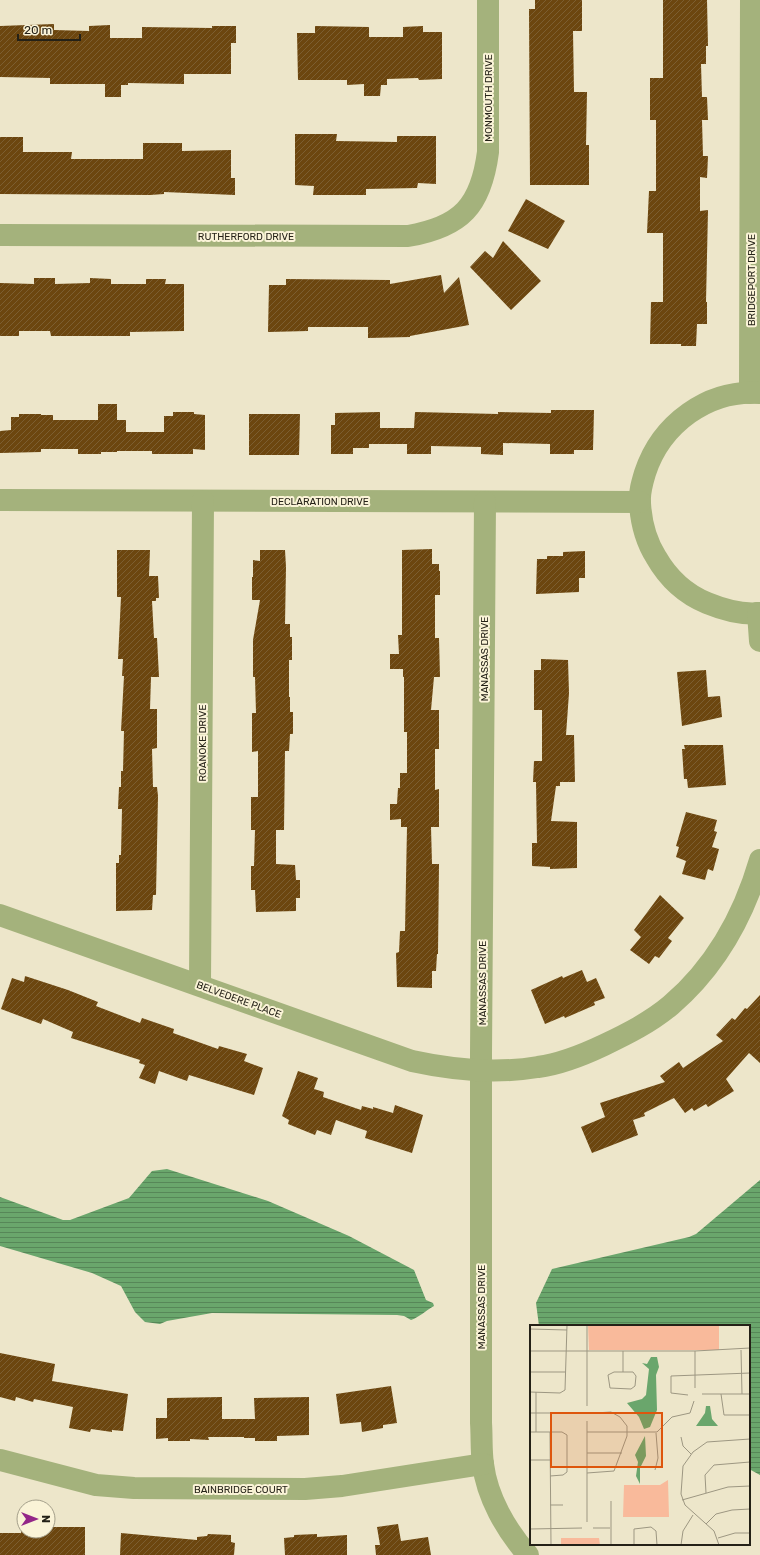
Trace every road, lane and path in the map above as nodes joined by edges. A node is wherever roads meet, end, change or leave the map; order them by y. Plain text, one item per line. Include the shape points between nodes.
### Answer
1 (488, 0) edge
2 (752, 0) edge
3 (476, 195) joint
4 (0, 235) edge
5 (755, 393) edge
6 (0, 500) edge
7 (203, 501) junction
8 (485, 502) junction
9 (640, 502) junction
10 (759, 613) edge
11 (760, 641) edge
12 (760, 860) edge
13 (0, 915) edge
14 (200, 985) junction
15 (481, 1070) junction
16 (0, 1460) edge
17 (483, 1464) junction
18 (528, 1555) edge

1 - 3 street, MONMOUTH DRIVE via 488,152 485,172
2 - 5 street, BRIDGEPORT DRIVE
3 - 4 street, RUTHERFORD DRIVE via 465,212 448,224 429,232 408,236
5 - 9 street via 732,394 710,401 690,412 673,426 649,460 642,483
6 - 7 street, DECLARATION DRIVE
7 - 8 street, DECLARATION DRIVE
7 - 14 street, ROANOKE DRIVE
8 - 9 street, DECLARATION DRIVE
8 - 15 street, MANASSAS DRIVE
9 - 10 street via 642,525 650,546 662,567 679,586 697,599 722,609
10 - 11 street
12 - 15 street via 739,916 723,943 707,966 671,1005 626,1035 580,1056 521,1070
13 - 14 street, BELVEDERE PLACE
14 - 15 street, BELVEDERE PLACE via 412,1061
15 - 17 street, MANASSAS DRIVE
16 - 17 street, BAINBRIDGE COURT via 96,1485 134,1488 320,1488
17 - 18 street, MANASSAS DRIVE via 498,1512 515,1541

